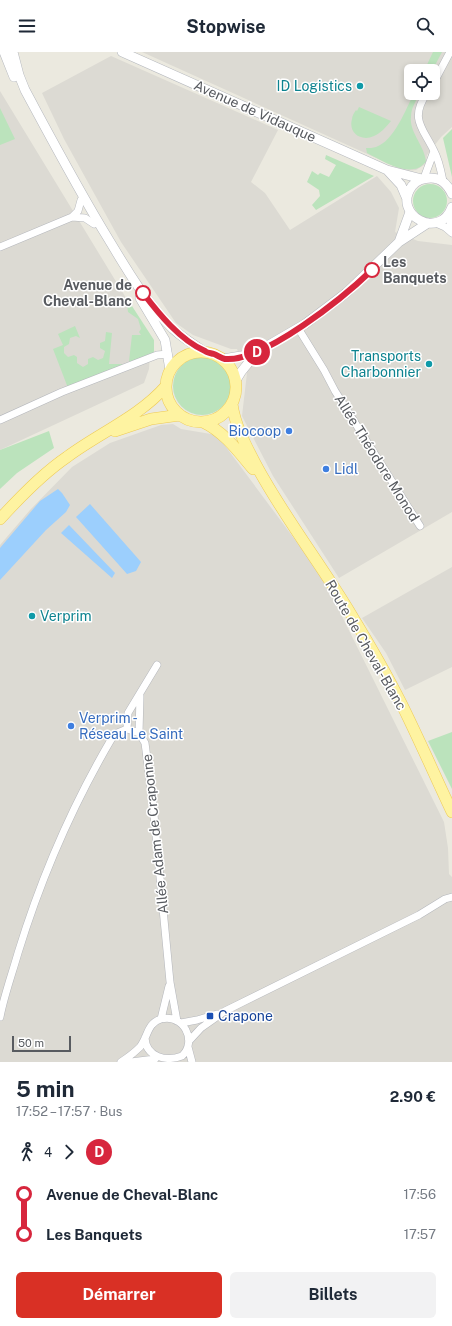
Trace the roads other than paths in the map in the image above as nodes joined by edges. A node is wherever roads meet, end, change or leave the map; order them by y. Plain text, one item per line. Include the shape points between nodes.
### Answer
1 (4, 52) edge
2 (13, 52) edge
3 (122, 52) edge
4 (450, 52) edge
5 (440, 71) edge
6 (423, 100) edge
7 (434, 151) junction
8 (387, 170) junction
9 (423, 178) junction
10 (443, 181) junction
11 (452, 194) edge
12 (407, 199) junction
13 (81, 200) junction
14 (451, 210) edge
15 (410, 212) junction
16 (72, 217) junction
17 (432, 223) junction
18 (94, 224) junction
19 (452, 229) edge
20 (452, 233) edge
21 (399, 242) junction
22 (0, 247) edge
23 (298, 328) junction
24 (205, 352) junction
25 (257, 352) junction
26 (168, 354) junction
27 (223, 359) junction
28 (170, 370) junction
29 (236, 380) junction
30 (166, 386) junction
31 (232, 404) junction
32 (180, 415) junction
33 (0, 420) edge
34 (203, 422) junction
35 (99, 437) junction
36 (267, 485) junction
37 (0, 519) edge
38 (420, 526) dead end
39 (156, 665) dead end
40 (140, 696) junction
41 (127, 729) junction
42 (139, 734) junction
43 (452, 812) edge
44 (452, 892) edge
45 (449, 898) edge
46 (170, 982) junction
47 (225, 1011) junction
48 (0, 1017) edge
49 (161, 1019) junction
50 (179, 1022) junction
51 (145, 1038) junction
52 (188, 1044) junction
53 (155, 1059) junction
54 (120, 1062) edge
55 (131, 1062) edge
56 (172, 1062) edge
57 (192, 1062) edge

1 - 13 street via 21,92
2 - 24 street via 18,75 25,90 133,279 174,330
3 - 8 street, Avenue de Vidauque
4 - 5 street
6 - 7 street via 418,113 419,121
7 - 9 street
7 - 10 street
8 - 9 street, Avenue de Vidauque
8 - 12 street, Avenue de Vidauque via 402,185
9 - 10 street, Avenue de Vidauque
9 - 12 street via 414,183
10 - 11 street
12 - 15 street, Avenue de Vidauque
13 - 16 street via 78,211
13 - 18 street
14 - 17 street via 443,219
14 - 19 street via 449,219
15 - 17 street via 418,220
15 - 21 street
16 - 18 street via 85,218
16 - 22 street
17 - 20 street via 445,227
17 - 21 street
18 - 26 street via 165,340
21 - 23 street via 346,293
23 - 25 street
23 - 38 street, Allée Théodore Monod
24 - 27 main road
24 - 28 main road via 181,357
25 - 27 street
25 - 29 street
26 - 28 street
26 - 33 street via 157,355 62,392
27 - 29 main road via 234,372
28 - 30 main road
29 - 31 main road via 236,396
30 - 32 main road via 168,399
30 - 35 main road via 156,398
31 - 34 main road via 220,417
31 - 36 main road via 233,414 246,447
32 - 34 main road via 195,422
32 - 35 main road via 151,419
34 - 36 main road via 227,438
35 - 37 main road via 67,456 32,486
36 - 43 main road, Route de Cheval-Blanc via 351,614 401,702
39 - 40 street
40 - 41 street via 128,713
40 - 42 street
41 - 42 street
41 - 48 street via 115,734 92,771 49,863 22,940
42 - 46 street, Allée Adam de Craponne via 145,743 150,776
44 - 45 street
45 - 47 street
46 - 49 street
46 - 50 street
47 - 50 street via 197,1020
47 - 52 street via 201,1028
49 - 50 street
49 - 51 street via 150,1026
50 - 52 street via 187,1031
51 - 53 street via 147,1050
51 - 54 street via 135,1051
52 - 56 street via 182,1056
52 - 57 street
53 - 55 street
53 - 56 street

